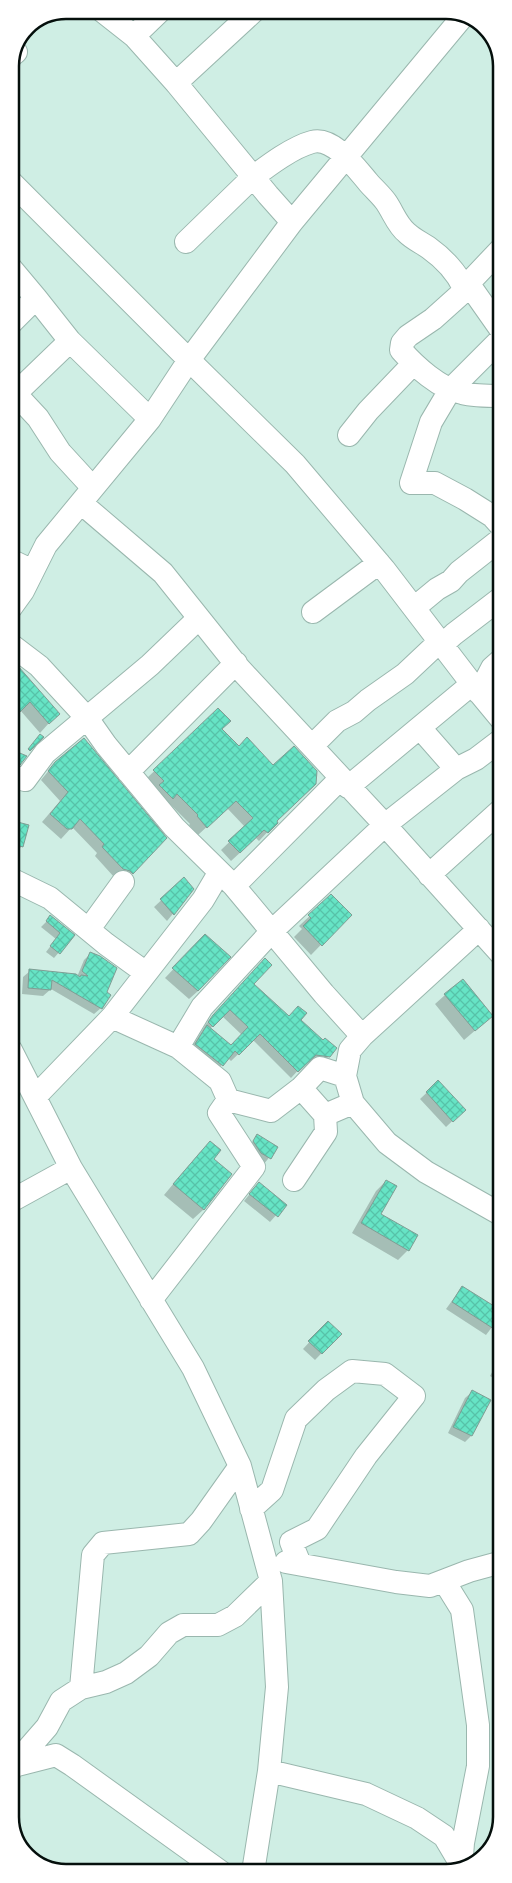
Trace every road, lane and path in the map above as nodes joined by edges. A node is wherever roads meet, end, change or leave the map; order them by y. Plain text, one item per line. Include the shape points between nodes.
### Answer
1 (112, 19) edge
2 (152, 19) edge
3 (245, 19) edge
4 (460, 21) edge
5 (134, 36) junction
6 (176, 83) junction
7 (346, 156) junction
8 (253, 177) junction
9 (19, 198) edge
10 (292, 222) junction
11 (186, 242) dead end
12 (493, 256) edge
13 (19, 278) edge
14 (466, 285) junction
15 (36, 298) junction
16 (19, 315) edge
17 (493, 320) edge
18 (70, 341) junction
19 (493, 347) edge
20 (188, 360) junction
21 (413, 364) junction
22 (19, 386) edge
23 (450, 390) junction
24 (493, 396) edge
25 (19, 397) edge
26 (150, 419) junction
27 (349, 435) dead end
28 (87, 496) junction
29 (493, 517) edge
30 (493, 545) edge
31 (379, 563) junction
32 (19, 564) edge
33 (33, 571) junction
34 (19, 597) edge
35 (493, 604) edge
36 (414, 608) junction
37 (313, 612) dead end
38 (199, 618) junction
39 (441, 644) junction
40 (19, 651) edge
41 (236, 663) junction
42 (493, 667) edge
43 (475, 689) junction
44 (493, 710) edge
45 (87, 718) junction
46 (420, 728) junction
47 (312, 746) junction
48 (493, 746) edge
49 (456, 769) junction
50 (128, 772) junction
51 (19, 778) edge
52 (344, 783) junction
53 (493, 817) edge
54 (385, 825) junction
55 (429, 875) junction
56 (227, 880) junction
57 (123, 882) dead end
58 (19, 884) edge
59 (89, 929) junction
60 (479, 929) junction
61 (272, 931) junction
62 (493, 944) edge
63 (146, 974) junction
64 (112, 1017) junction
65 (362, 1036) junction
66 (178, 1047) junction
67 (19, 1066) edge
68 (345, 1076) junction
69 (300, 1088) junction
70 (35, 1097) junction
71 (228, 1100) junction
72 (353, 1103) junction
73 (325, 1115) junction
74 (71, 1168) junction
75 (294, 1180) dead end
76 (19, 1197) edge
77 (493, 1210) edge
78 (151, 1300) junction
79 (240, 1466) junction
80 (251, 1509) junction
81 (265, 1558) junction
82 (300, 1564) junction
83 (493, 1565) edge
84 (444, 1581) junction
85 (271, 1582) junction
86 (81, 1688) junction
87 (19, 1760) edge
88 (19, 1766) edge
89 (269, 1771) junction
90 (459, 1862) edge
91 (462, 1862) edge
92 (210, 1864) edge
93 (254, 1864) edge

1 - 5 street
2 - 5 street
3 - 6 street
4 - 7 street
5 - 6 street
6 - 8 street
7 - 8 street via 329,144 312,141
7 - 10 street
7 - 14 street via 385,201 407,233 430,248
8 - 10 street
8 - 11 street
9 - 20 street
10 - 20 street
12 - 14 street
13 - 15 street
14 - 17 street
14 - 21 street via 462,293 402,343 401,350
15 - 16 street
15 - 18 street
18 - 22 street
18 - 26 street
19 - 23 street
20 - 26 street
20 - 31 street via 295,464
21 - 23 street
21 - 27 street
23 - 24 street
23 - 29 street via 431,422 411,483 435,483
25 - 28 street via 38,418
26 - 28 street
28 - 33 street via 46,545
28 - 38 street via 162,573
30 - 36 street
31 - 36 street
31 - 37 street
32 - 33 street
33 - 34 street
35 - 39 street
36 - 39 street
38 - 41 street
38 - 45 street
39 - 43 street
39 - 47 street via 354,712 337,721
40 - 45 street via 39,666
41 - 47 street
41 - 50 street
42 - 43 street
43 - 44 street
43 - 46 street
45 - 50 street
45 - 51 street via 45,753 25,780
46 - 49 street
46 - 52 street
47 - 52 street
48 - 49 street
49 - 54 street
50 - 56 street via 174,827
52 - 54 street
52 - 56 street
53 - 55 street
54 - 55 street
54 - 61 street
55 - 60 street
56 - 61 street
56 - 63 street via 203,900
57 - 59 street
58 - 59 street via 50,898
59 - 63 street
60 - 62 street
60 - 65 street
61 - 65 street
61 - 66 street via 202,1007
63 - 64 street
64 - 66 street
64 - 70 street
65 - 68 street via 350,1050
66 - 71 street via 220,1081
67 - 70 street
68 - 69 street via 320,1068
68 - 72 street
69 - 71 street via 271,1111
69 - 73 street
70 - 74 street
71 - 78 street via 219,1113 254,1167
72 - 73 street
72 - 77 street via 387,1143 426,1172
73 - 75 street via 326,1132
74 - 76 street
74 - 78 street
78 - 79 street via 193,1368
79 - 80 street
79 - 86 street via 189,1534 103,1543 93,1555
80 - 81 street
80 - 82 street via 272,1490 296,1419 352,1371 385,1374 414,1396 366,1456 317,1529 291,1542
81 - 82 street
81 - 85 street
82 - 84 street via 396,1582 430,1586
83 - 84 street
84 - 91 street via 462,1610 478,1725 478,1766
85 - 86 street via 234,1616 218,1625 183,1625 169,1633 149,1656 126,1673
85 - 89 street via 277,1687
86 - 87 street via 61,1701 47,1727
88 - 92 street via 56,1755
89 - 90 street via 366,1794 417,1818 444,1836
89 - 93 street

